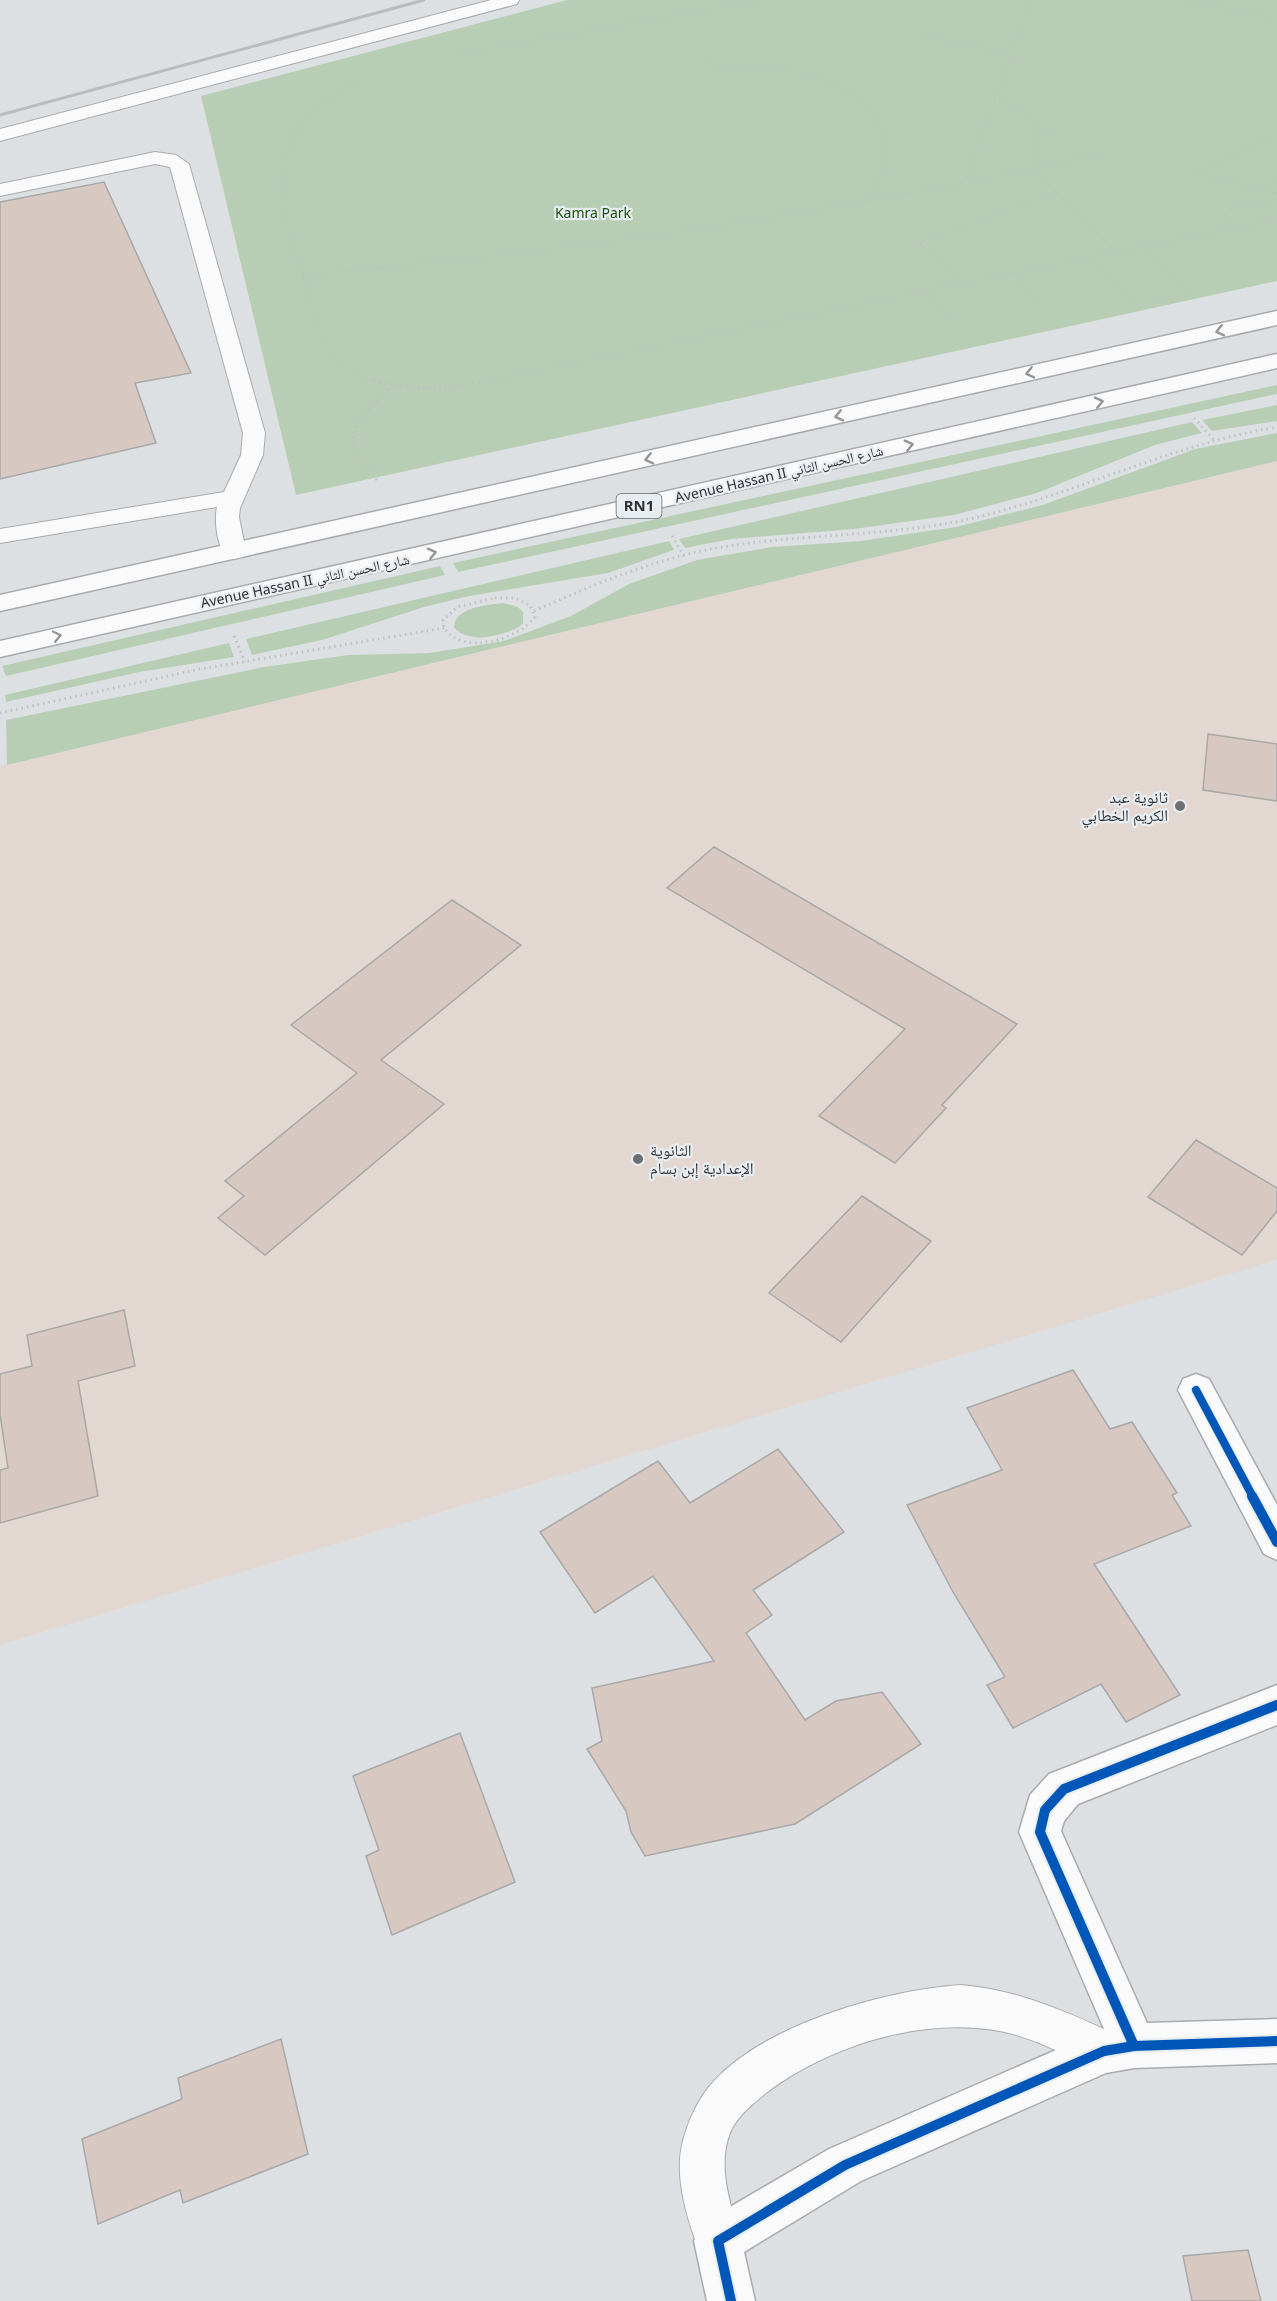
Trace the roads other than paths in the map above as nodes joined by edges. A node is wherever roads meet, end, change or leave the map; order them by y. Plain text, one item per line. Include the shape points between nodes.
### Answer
1 (511, 0) edge
2 (0, 135) edge
3 (0, 190) edge
4 (1277, 318) edge
5 (1277, 362) edge
6 (230, 498) junction
7 (0, 536) edge
8 (234, 552) junction
9 (0, 603) edge
10 (0, 649) edge
11 (1196, 1390) dead end
12 (1277, 1542) edge
13 (1277, 1705) edge
14 (1277, 2041) edge
15 (1119, 2048) junction
16 (718, 2241) junction
17 (731, 2301) edge

1 - 2 lane
3 - 6 lane via 154,158 179,164 254,433 252,455
4 -> 8 main road
10 -> 5 main road, Avenue Hassan II شارع الحسن الثاني / RN1
6 - 7 lane
6 - 8 lane via 227,517
8 - 9 main road
11 - 12 main road
13 - 15 main road via 1064,1789 1045,1810 1040,1832
14 - 15 main road
15 - 16 main road via 845,2165
15 - 16 lane via 1030,2017 991,2009 954,2008 908,2012 847,2028 780,2059 732,2092 710,2125 702,2154
16 - 17 main road

